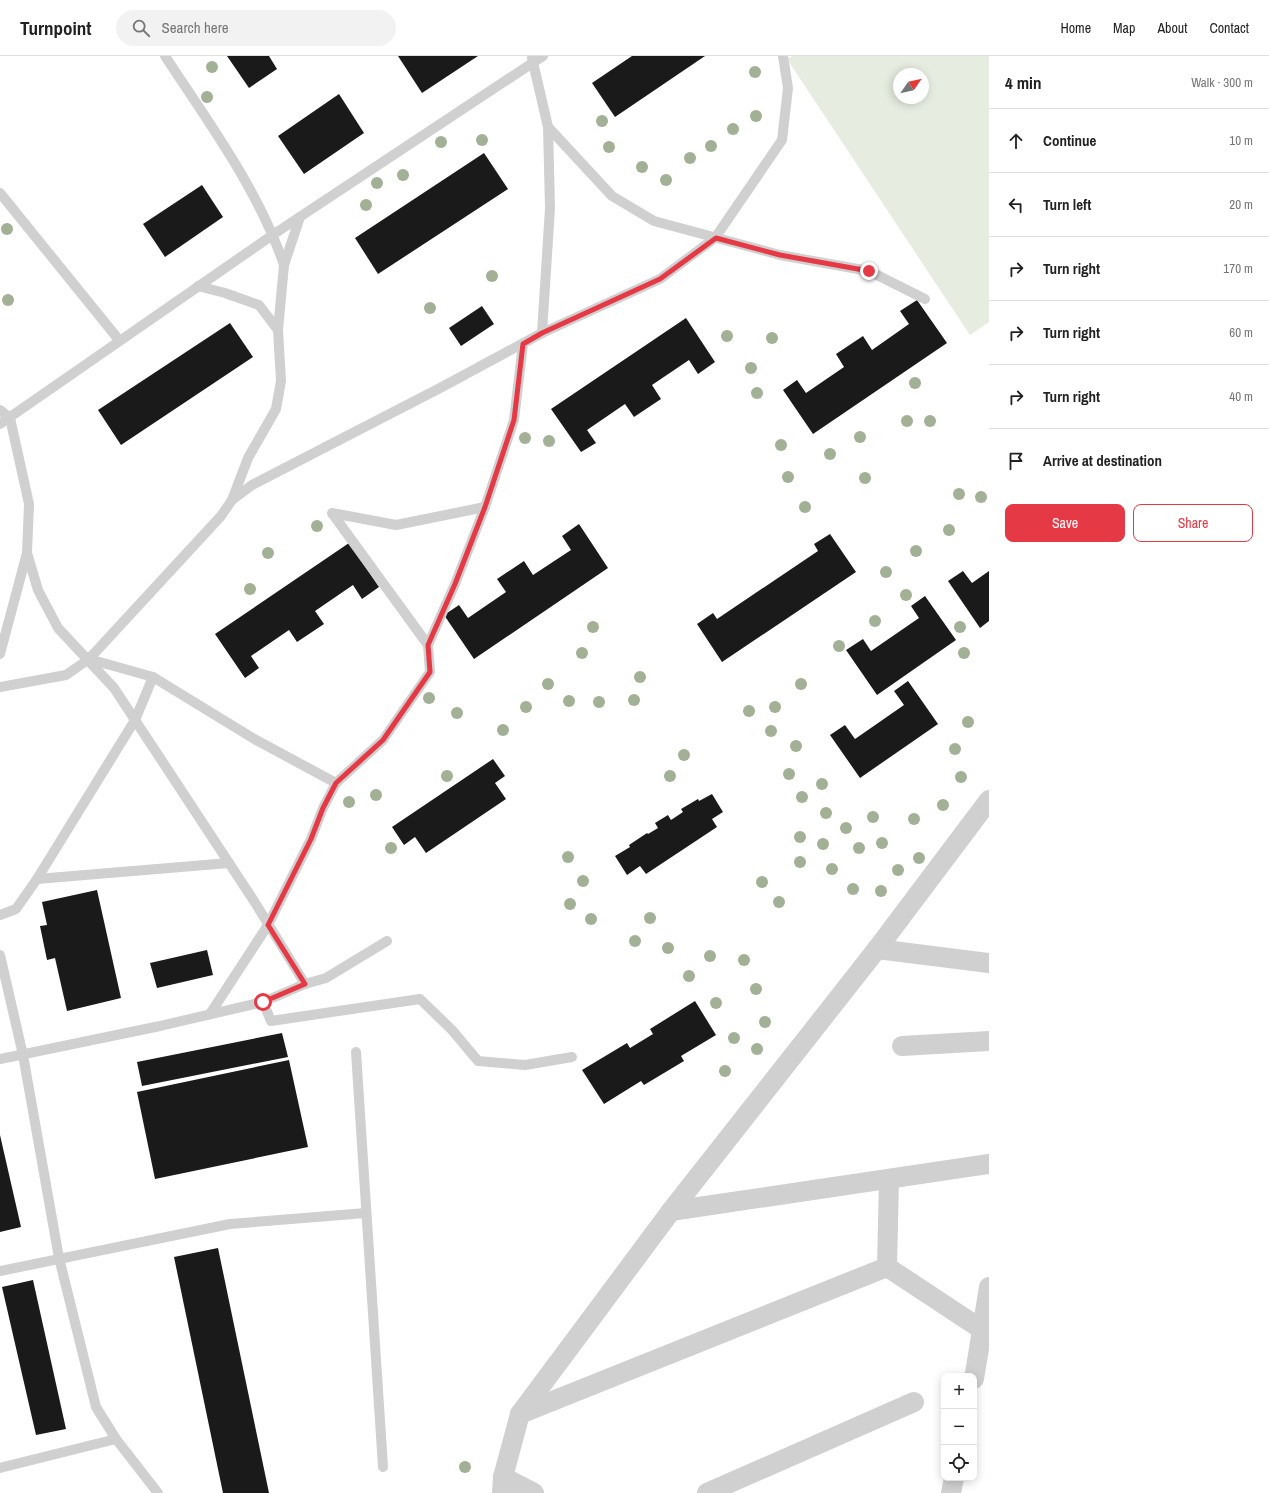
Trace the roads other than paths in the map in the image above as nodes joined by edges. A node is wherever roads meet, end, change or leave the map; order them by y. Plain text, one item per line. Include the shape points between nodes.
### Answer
1 (165, 56) edge
2 (543, 56) edge
3 (783, 56) edge
4 (533, 59) edge
5 (548, 127) junction
6 (0, 193) edge
7 (300, 217) junction
8 (274, 234) junction
9 (716, 238) junction
10 (284, 265) junction
11 (198, 286) junction
12 (925, 299) dead end
13 (278, 330) junction
14 (542, 333) junction
15 (120, 340) junction
16 (523, 344) junction
17 (0, 410) edge
18 (10, 418) junction
19 (0, 424) edge
20 (232, 500) junction
21 (485, 507) junction
22 (27, 553) junction
23 (428, 645) junction
24 (0, 654) edge
25 (89, 659) junction
26 (153, 677) junction
27 (0, 687) edge
28 (135, 720) junction
29 (336, 783) junction
30 (989, 800) edge
31 (229, 863) junction
32 (37, 879) junction
33 (0, 915) edge
34 (268, 925) junction
35 (387, 941) dead end
36 (877, 949) junction
37 (0, 955) edge
38 (989, 963) edge
39 (305, 984) junction
40 (263, 1002) junction
41 (210, 1014) junction
42 (989, 1041) edge
43 (902, 1046) dead end
44 (356, 1052) dead end
45 (23, 1055) junction
46 (572, 1057) dead end
47 (0, 1059) edge
48 (989, 1164) edge
49 (889, 1179) junction
50 (671, 1211) junction
51 (366, 1213) junction
52 (59, 1258) junction
53 (887, 1267) junction
54 (0, 1271) edge
55 (989, 1287) edge
56 (981, 1329) junction
57 (975, 1373) edge
58 (914, 1402) dead end
59 (520, 1414) junction
60 (116, 1439) junction
61 (383, 1467) dead end
62 (0, 1468) edge
63 (953, 1481) edge
64 (502, 1485) edge
65 (158, 1493) edge
66 (534, 1493) edge
67 (707, 1493) edge
68 (951, 1493) edge

1 - 8 lane via 233,158
2 - 4 lane
3 - 9 lane via 788,88 782,140
4 - 5 lane
4 - 7 lane
5 - 9 lane via 612,196 654,221
5 - 14 lane via 550,208
6 - 15 lane
7 - 8 lane
7 - 10 lane
8 - 10 lane
8 - 11 lane
9 - 12 lane via 780,255 869,271
9 - 14 lane via 660,279
10 - 13 lane
11 - 13 lane via 225,292 259,305
11 - 15 lane
13 - 20 lane via 281,381 276,409 248,458
14 - 16 lane
15 - 18 lane
16 - 20 lane via 252,485
16 - 21 lane via 514,420
17 - 18 lane
18 - 19 lane
18 - 22 lane via 29,504
20 - 25 lane via 221,516
21 - 23 lane
21 - 23 lane via 396,525 332,513
22 - 24 lane
22 - 25 lane via 38,590 58,628
23 - 29 lane via 430,672 383,740
25 - 26 lane
25 - 27 lane via 66,675
25 - 28 lane via 114,688
26 - 28 lane
26 - 29 lane via 256,740
28 - 31 lane
28 - 32 lane
29 - 34 lane
30 - 36 street
31 - 32 lane
31 - 34 lane
32 - 33 lane via 16,910
34 - 39 lane
34 - 41 lane
35 - 39 lane via 326,978
36 - 38 street
36 - 50 street
37 - 45 lane
39 - 40 lane
40 - 41 lane
40 - 46 lane via 271,1020 420,999 452,1030 478,1061 525,1065
41 - 45 lane
42 - 43 street
44 - 51 lane
45 - 47 lane
45 - 52 lane
48 - 49 street
49 - 50 street
49 - 53 street
50 - 59 street
51 - 52 lane via 230,1224
51 - 61 lane
52 - 54 lane
52 - 60 lane via 96,1407
53 - 56 street
53 - 59 street
55 - 56 street
56 - 57 street
58 - 67 street
59 - 64 street
60 - 62 lane
60 - 65 lane
63 - 68 street
64 - 66 street

